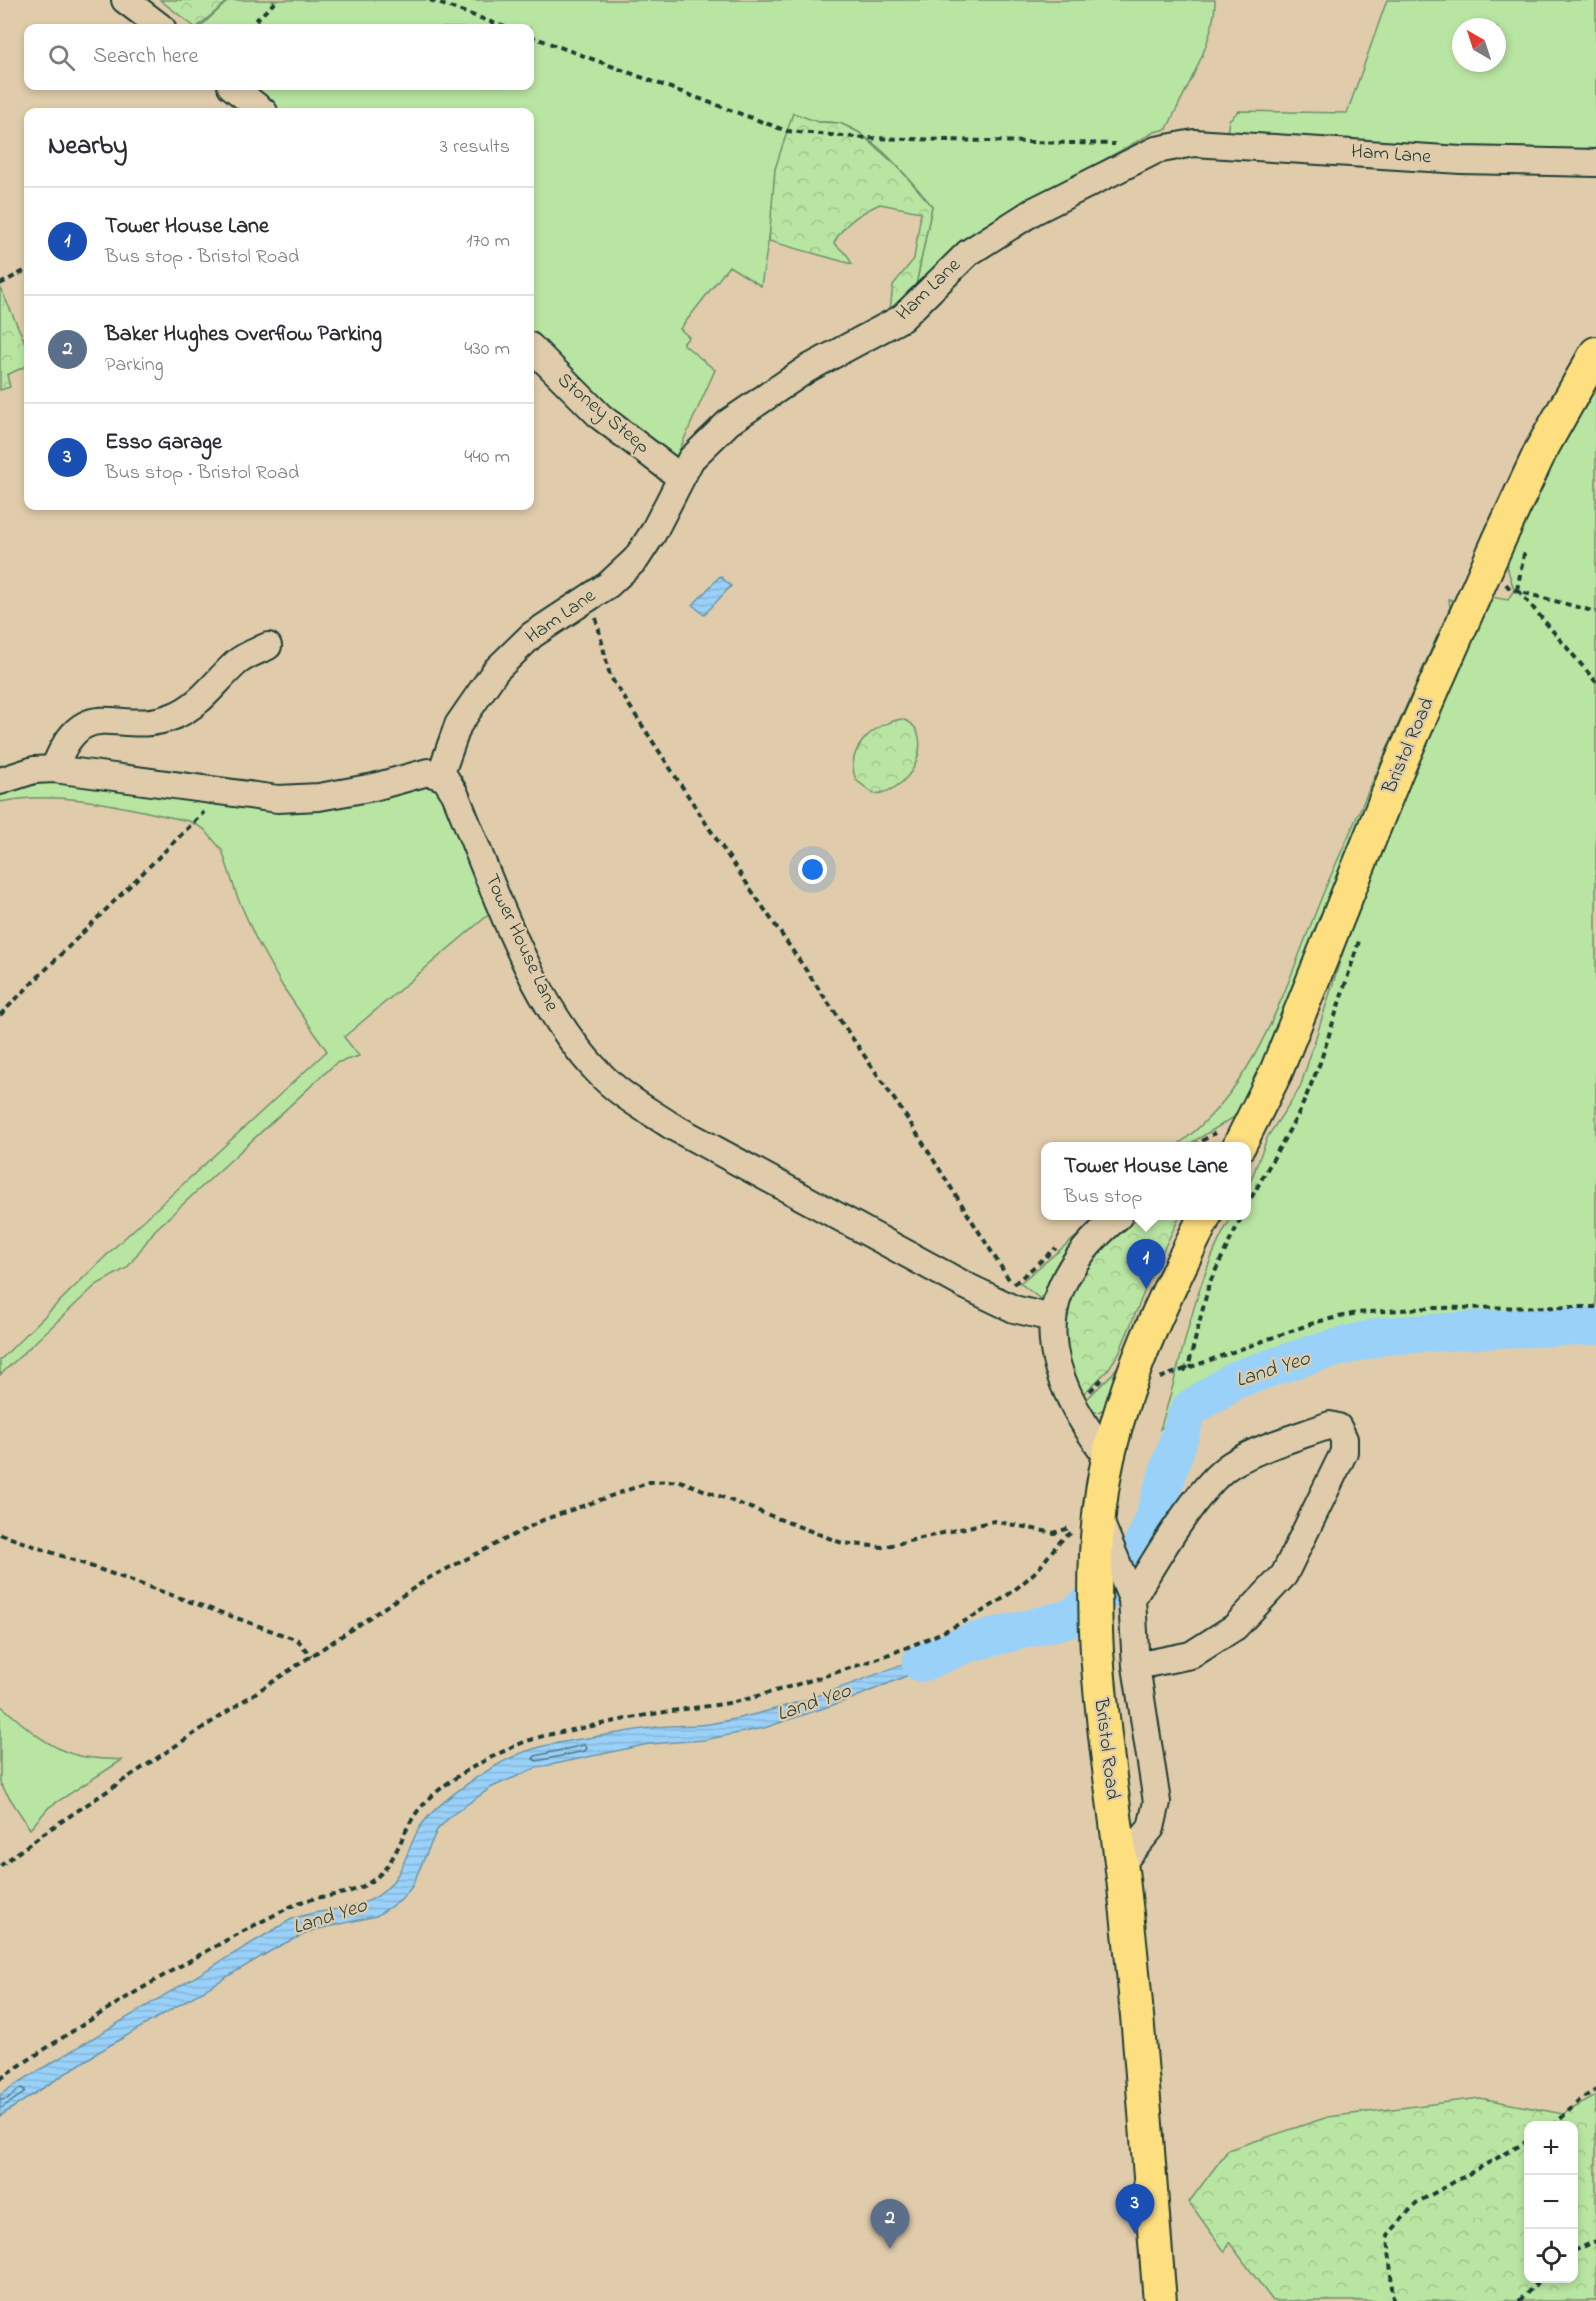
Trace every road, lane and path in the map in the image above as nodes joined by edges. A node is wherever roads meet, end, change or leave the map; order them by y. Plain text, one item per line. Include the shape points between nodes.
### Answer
1 (125, 0) edge
2 (277, 0) edge
3 (430, 0) edge
4 (157, 24) edge
5 (252, 24) edge
6 (497, 24) edge
7 (534, 37) edge
8 (236, 90) edge
9 (259, 108) edge
10 (1143, 156) junction
11 (1596, 163) edge
12 (24, 271) edge
13 (0, 284) edge
14 (534, 350) edge
15 (1596, 353) edge
16 (680, 477) junction
17 (608, 585) junction
18 (1510, 589) dead end
19 (1517, 590) junction
20 (1596, 612) edge
21 (268, 646) dead end
22 (1596, 681) edge
23 (54, 769) junction
24 (440, 776) junction
25 (0, 781) edge
26 (215, 791) junction
27 (1363, 931) dead end
28 (0, 1015) edge
29 (1241, 1142) edge
30 (1251, 1198) edge
31 (1113, 1220) edge
32 (1203, 1220) edge
33 (1240, 1220) edge
34 (1006, 1278) dead end
35 (1596, 1307) edge
36 (1052, 1318) junction
37 (1184, 1372) junction
38 (1175, 1375) dead end
39 (1109, 1459) junction
40 (1098, 1528) junction
41 (0, 1534) edge
42 (1125, 1584) junction
43 (311, 1658) junction
44 (1136, 1666) junction
45 (1121, 1864) junction
46 (0, 1866) edge
47 (0, 2079) edge
48 (1596, 2090) edge
49 (1558, 2121) edge
50 (1524, 2143) edge
51 (1596, 2241) edge
52 (1578, 2249) edge
53 (1537, 2283) edge
54 (1160, 2301) edge
55 (1393, 2301) edge
56 (1519, 2301) edge

1 - 4 street
2 - 5 path
3 - 6 path
7 - 10 path via 787,131 865,138 1132,144
8 - 9 street
10 - 11 street, Ham Lane via 1176,145 1214,142 1461,160
10 - 16 street, Ham Lane via 1057,198 982,243 902,318 824,359 736,417 696,453
12 - 13 path
14 - 16 street, Stoney Steep via 601,417
15 - 29 main road, Bristol Road via 1541,450 1495,549 1397,771 1276,1072
16 - 17 street, Ham Lane via 636,559
17 - 24 street, Ham Lane via 532,635 496,670 458,724
17 - 34 path via 609,599 596,616 610,676 909,1121
18 - 19 path
19 - 20 path
19 - 22 path
21 - 23 street via 237,662 195,706 173,717 92,721 80,726 61,751
23 - 25 street via 34,770
23 - 26 street
24 - 26 street via 428,772 319,797 278,799
24 - 36 street, Tower House Lane via 455,794 537,983 576,1047 600,1075 670,1125 966,1286 1014,1309
26 - 28 path via 214,802
27 - 30 path via 1320,1063 1300,1111
31 - 36 street via 1075,1259 1060,1287
32 - 39 main road, Bristol Road via 1145,1342
33 - 37 path via 1209,1284
35 - 37 path via 1428,1308 1357,1313 1316,1322
36 - 39 street via 1053,1347 1071,1401 1085,1429
37 - 38 path
39 - 40 main road, Bristol Road
40 - 42 street
40 - 43 path via 1054,1533 994,1521 883,1547 842,1543 680,1481 650,1482 543,1520 439,1573
40 - 45 main road, Bristol Road via 1095,1661
40 - 47 path via 1067,1535 1039,1568 1005,1597 918,1642 734,1702 546,1734 515,1746 468,1772 421,1806 398,1851 367,1885 348,1893 299,1902 231,1937
41 - 43 path via 298,1640
42 - 44 street
42 - 44 street via 1164,1545 1230,1465 1252,1453 1323,1428 1338,1427 1344,1439 1344,1452 1284,1575 1235,1627 1191,1655
43 - 46 path
44 - 45 street via 1157,1802 1151,1828
45 - 54 main road, Bristol Road via 1141,2040
48 - 49 path
50 - 55 path via 1416,2203 1395,2227 1389,2235
51 - 52 path
53 - 56 path

